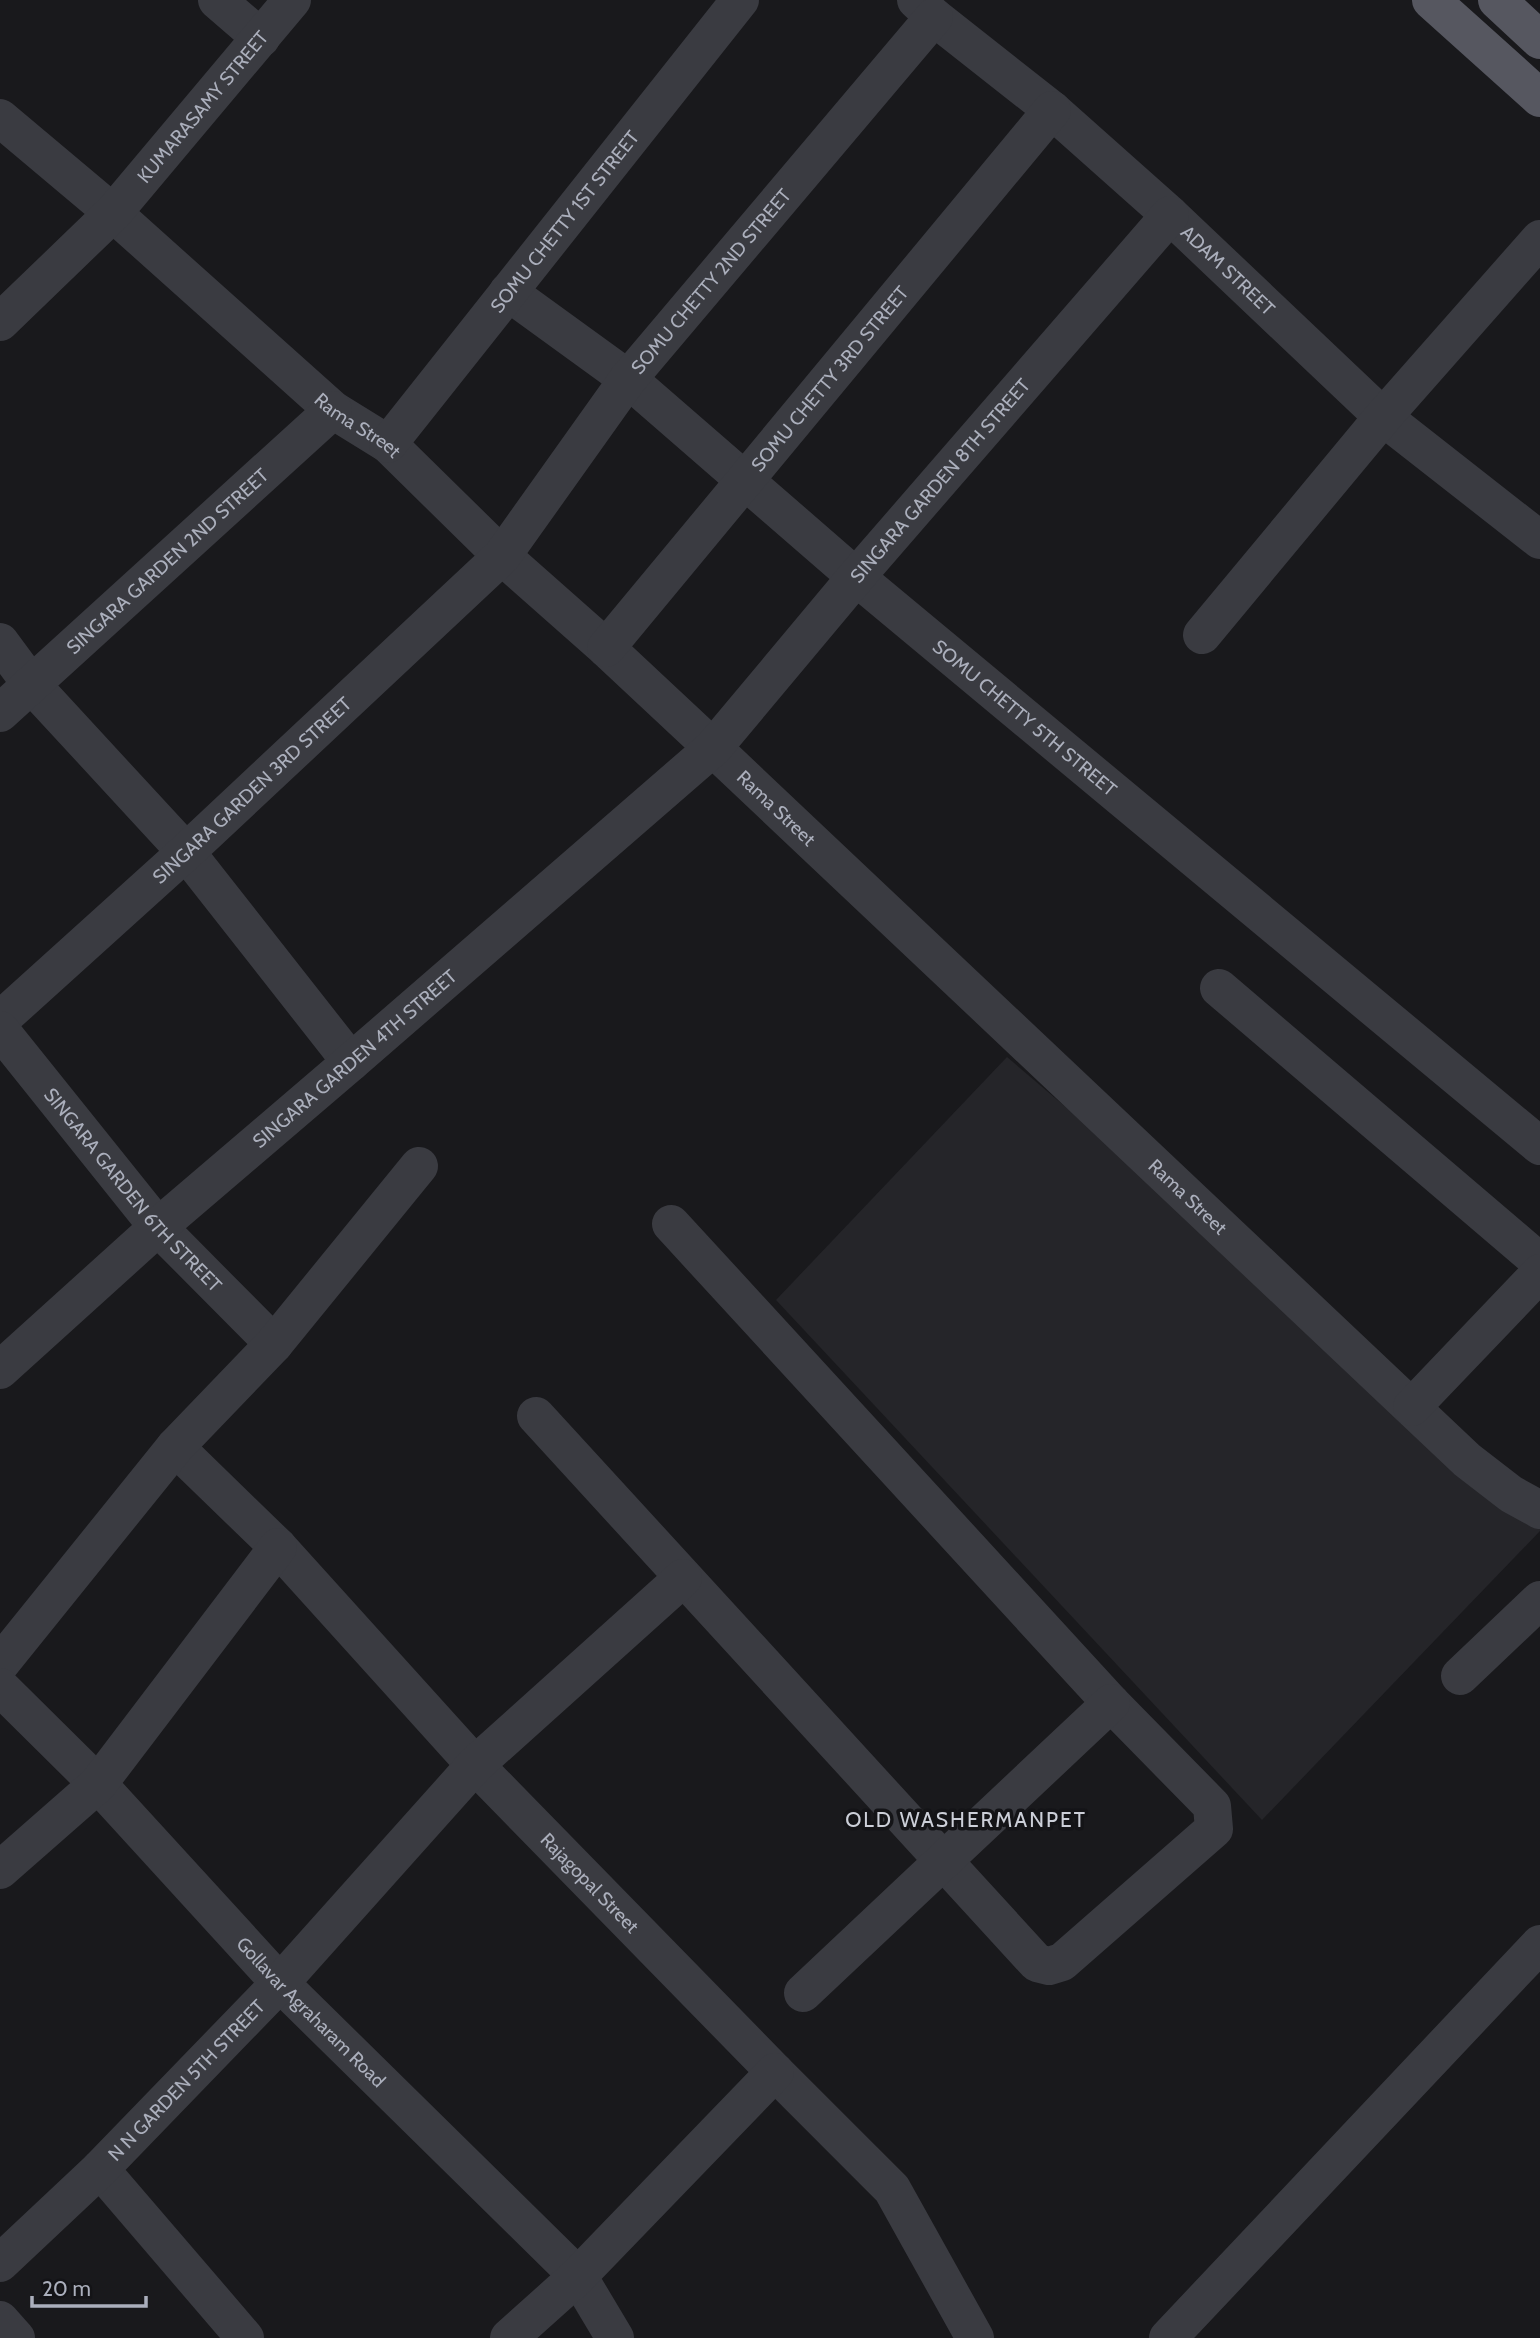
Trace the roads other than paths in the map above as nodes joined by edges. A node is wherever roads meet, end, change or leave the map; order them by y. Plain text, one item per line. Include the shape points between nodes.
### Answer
1 (217, 0) edge
2 (292, 0) edge
3 (740, 0) edge
4 (1431, 0) edge
5 (1497, 0) edge
6 (925, 8) edge
7 (261, 38) junction
8 (1540, 40) edge
9 (1540, 98) edge
10 (1052, 110) junction
11 (0, 118) edge
12 (113, 213) junction
13 (1170, 215) junction
14 (1540, 239) edge
15 (508, 292) junction
16 (0, 322) edge
17 (628, 379) junction
18 (333, 410) junction
19 (1383, 417) junction
20 (388, 444) junction
21 (746, 482) junction
22 (1540, 540) edge
23 (502, 556) junction
24 (856, 577) junction
25 (1202, 635) dead end
26 (0, 642) edge
27 (607, 648) junction
28 (32, 684) junction
29 (0, 713) edge
30 (713, 748) junction
31 (186, 852) junction
32 (1219, 988) dead end
33 (0, 1020) edge
34 (0, 1030) edge
35 (351, 1062) junction
36 (1540, 1146) edge
37 (419, 1166) dead end
38 (671, 1224) dead end
39 (158, 1227) junction
40 (1540, 1262) edge
41 (1540, 1273) edge
42 (274, 1344) junction
43 (0, 1370) edge
44 (1412, 1407) junction
45 (536, 1416) dead end
46 (175, 1447) junction
47 (1540, 1510) edge
48 (278, 1547) junction
49 (683, 1578) junction
50 (1540, 1600) edge
51 (0, 1664) edge
52 (1461, 1676) dead end
53 (0, 1687) edge
54 (1111, 1703) junction
55 (475, 1765) junction
56 (98, 1784) junction
57 (942, 1861) junction
58 (0, 1870) edge
59 (1540, 1944) edge
60 (280, 1983) junction
61 (803, 1993) dead end
62 (775, 2072) junction
63 (100, 2169) junction
64 (0, 2263) edge
65 (578, 2276) junction
66 (0, 2320) edge
67 (1176, 2336) edge
68 (16, 2338) edge
69 (245, 2338) edge
70 (509, 2338) edge
71 (615, 2338) edge
72 (975, 2338) edge

1 - 7 street
2 - 7 street, KUMARASAMY STREET
3 - 15 street, SOMU CHETTY 1ST STREET
4 - 9 main road
5 - 8 main road
6 - 10 street, ADAM STREET
6 - 17 street, SOMU CHETTY 2ND STREET
7 - 12 street, KUMARASAMY STREET
10 - 13 street, ADAM STREET
10 - 21 street, SOMU CHETTY 3RD STREET
11 - 12 street, Rama Street
12 - 16 street, KUMARASAMY STREET
12 - 18 street, Rama Street
13 - 19 street, ADAM STREET
13 - 24 street, SINGARA GARDEN 8TH STREET
14 - 19 street
15 - 17 street, SOMU CHETTY 5TH STREET
15 - 20 street, SOMU CHETTY 1ST STREET
17 - 21 street, SOMU CHETTY 5TH STREET
17 - 23 street, SOMU CHETTY 2ND STREET
18 - 20 street, Rama Street
18 - 28 street, SINGARA GARDEN 2ND STREET
19 - 22 street, ADAM STREET
19 - 25 street
20 - 23 street, Rama Street
21 - 24 street, SOMU CHETTY 5TH STREET
21 - 27 street, SOMU CHETTY 3RD STREET
23 - 27 street, Rama Street
23 - 31 street, SINGARA GARDEN 3RD STREET
24 - 30 street, SINGARA GARDEN 8TH STREET
24 - 36 street, SOMU CHETTY 5TH STREET
26 - 28 street
27 - 30 street, Rama Street
28 - 29 street, SINGARA GARDEN 2ND STREET
28 - 31 street
30 - 35 street, SINGARA GARDEN 4TH STREET
30 - 44 street, Rama Street
31 - 33 street, SINGARA GARDEN 3RD STREET
31 - 35 street
32 - 40 street
34 - 39 street, SINGARA GARDEN 6TH STREET
35 - 39 street, SINGARA GARDEN 4TH STREET
37 - 42 street
38 - 54 street
39 - 42 street, SINGARA GARDEN 6TH STREET
39 - 43 street, SINGARA GARDEN 4TH STREET
41 - 44 street
42 - 46 street
44 - 47 street, Rama Street via 1467,1460
45 - 49 street
46 - 48 street, Rajagopal Street
46 - 51 street
48 - 55 street, Rajagopal Street
48 - 56 street
49 - 55 street, N N GARDEN 5TH STREET
49 - 57 street
50 - 52 street
53 - 56 street, Gollavar Agraharam Road
54 - 57 street
54 - 57 street via 1212,1806 1214,1829 1062,1962 1049,1966 1037,1963
55 - 60 street, N N GARDEN 5TH STREET
55 - 62 street, Rajagopal Street
56 - 58 street
56 - 60 street, Gollavar Agraharam Road
57 - 61 street
59 - 67 street
60 - 63 street, N N GARDEN 5TH STREET
60 - 65 street, Gollavar Agraharam Road
62 - 65 street
62 - 72 street, Rajagopal Street via 892,2189
63 - 64 street, N N GARDEN 5TH STREET
63 - 69 street
65 - 70 street
65 - 71 street, Gollavar Agraharam Road
66 - 68 street

